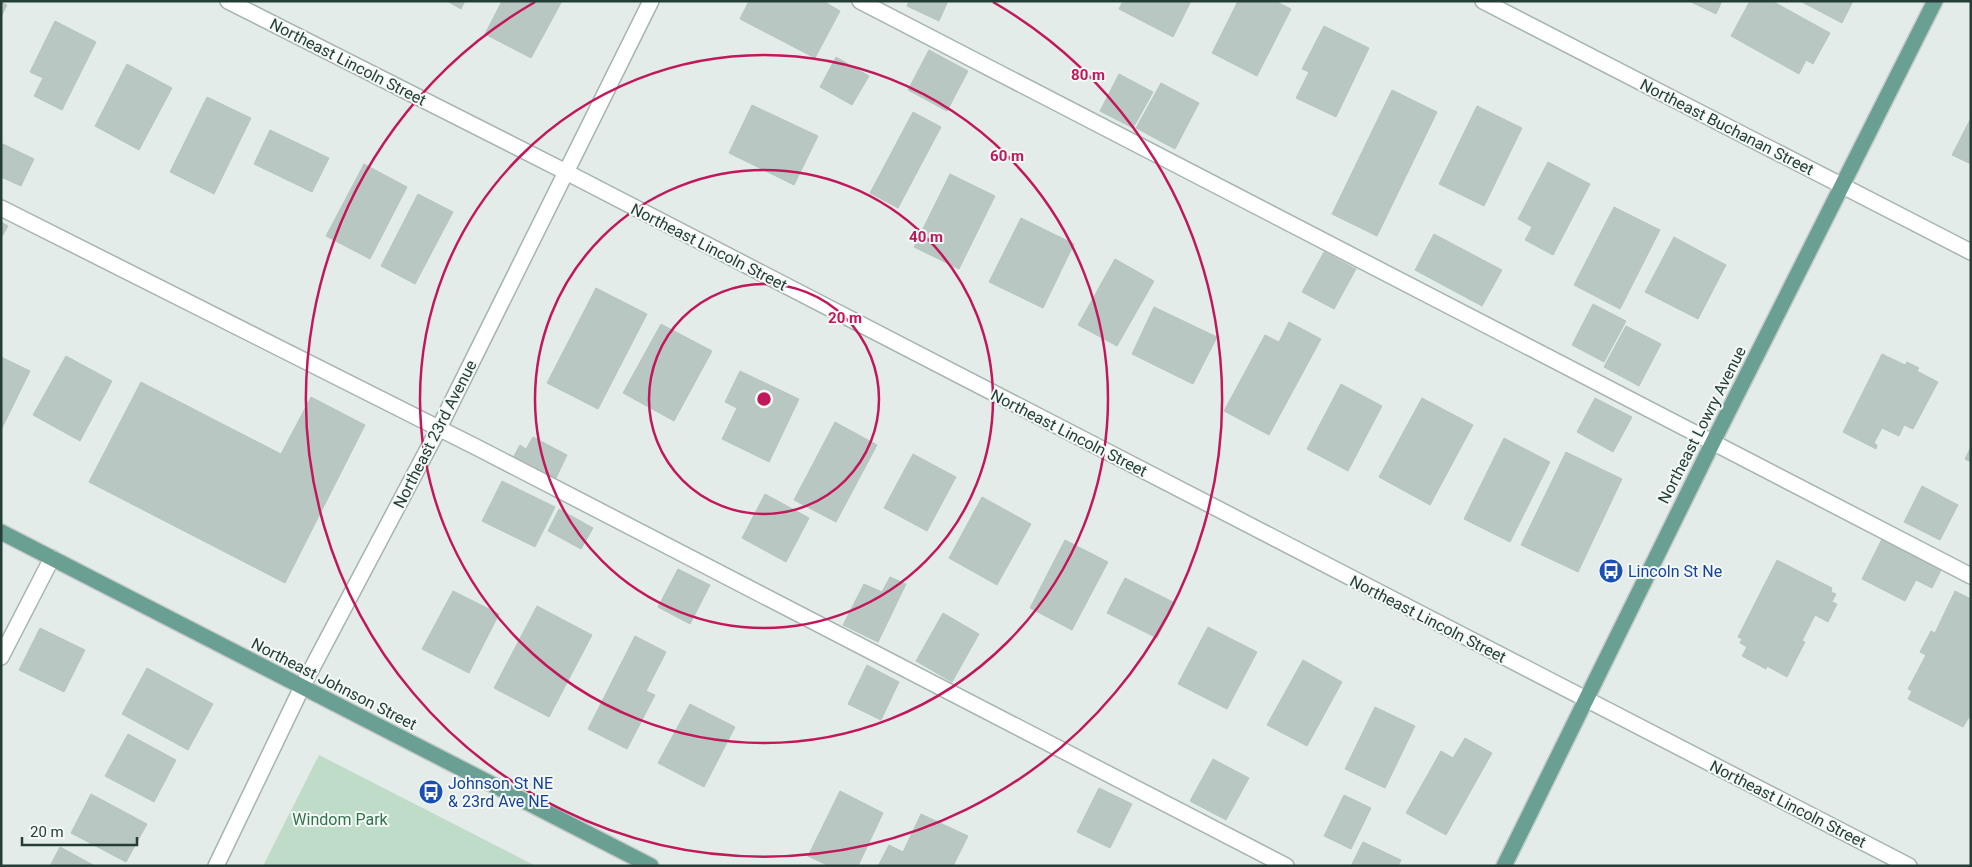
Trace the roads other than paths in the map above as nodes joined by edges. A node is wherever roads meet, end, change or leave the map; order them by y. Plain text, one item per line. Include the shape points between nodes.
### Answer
1 (228, 1) edge
2 (651, 1) edge
3 (860, 1) edge
4 (1483, 1) edge
5 (1935, 1) edge
6 (566, 172) junction
7 (1842, 186) junction
8 (1, 208) edge
9 (1971, 252) edge
10 (439, 428) junction
11 (1713, 442) junction
12 (1, 532) edge
13 (52, 558) junction
14 (1971, 576) edge
15 (1, 657) edge
16 (302, 687) junction
17 (1586, 699) junction
18 (216, 866) edge
19 (651, 866) edge
20 (1286, 866) edge
21 (1504, 866) edge
22 (1909, 866) edge

1 - 6 street, Northeast Lincoln Street
2 - 6 street, Northeast 23rd Avenue
3 - 11 street
4 - 7 street, Northeast Buchanan Street
5 - 7 main road, Northeast Lowry Avenue
6 - 10 street, Northeast 23rd Avenue
6 - 17 street, Northeast Lincoln Street
7 - 9 street, Northeast Buchanan Street
7 - 11 main road, Northeast Lowry Avenue
8 - 10 street
10 - 16 street, Northeast 23rd Avenue
10 - 20 street
11 - 14 street
11 - 17 main road, Northeast Lowry Avenue
12 - 13 main road, Northeast Johnson Street
13 - 15 street
13 - 16 main road, Northeast Johnson Street
16 - 18 street, Northeast 23rd Avenue
16 - 19 main road, Northeast Johnson Street
17 - 21 main road, Northeast Lowry Avenue
17 - 22 street, Northeast Lincoln Street

